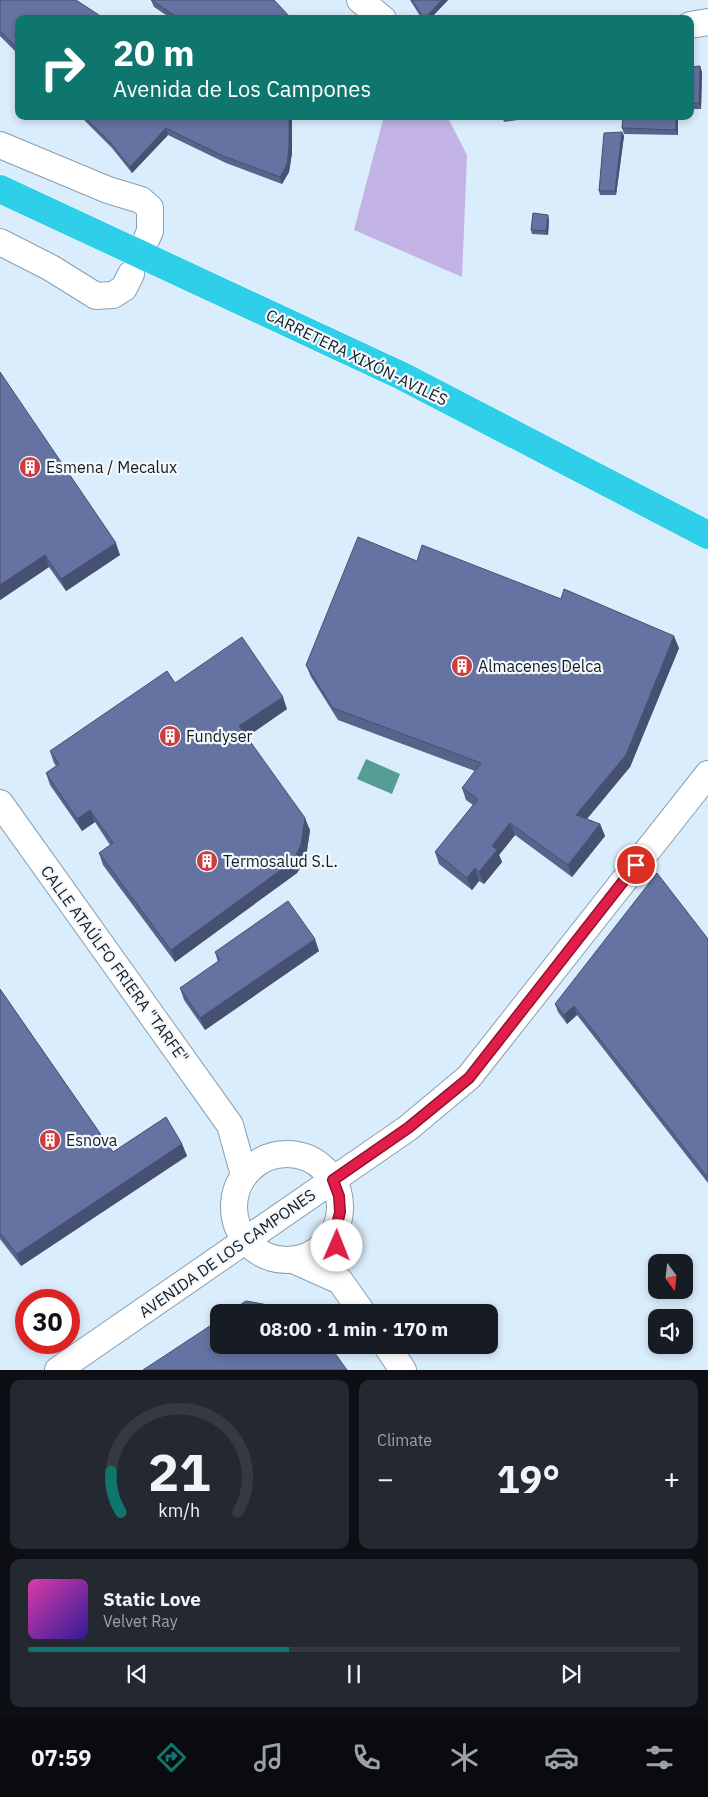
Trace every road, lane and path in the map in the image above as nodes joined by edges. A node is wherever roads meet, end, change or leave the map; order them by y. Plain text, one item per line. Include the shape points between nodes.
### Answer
1 (360, 0) edge
2 (378, 15) edge
3 (708, 22) edge
4 (694, 24) edge
5 (0, 145) edge
6 (0, 190) edge
7 (147, 238) dead end
8 (0, 242) edge
9 (131, 274) dead end
10 (708, 535) edge
11 (708, 774) edge
12 (0, 803) edge
13 (230, 1125) junction
14 (276, 1155) junction
15 (244, 1175) junction
16 (333, 1180) junction
17 (336, 1229) junction
18 (245, 1241) junction
19 (293, 1260) junction
20 (340, 1281) junction
21 (356, 1304) edge
22 (392, 1354) edge
23 (58, 1370) edge
24 (403, 1370) edge

1 - 2 street
3 - 4 street
5 - 7 street via 140,200 150,208
6 - 10 highway, CARRETERA XIXÓN-AVILÉS via 402,376
8 - 9 street via 96,296 113,295 124,288
11 - 16 street, AVENIDA DE LOS CAMPONES via 469,1078 408,1128
12 - 13 street, CALLE ATAÚLFO FRIERA "TARFE"
13 - 14 street, CALLE ATAÚLFO FRIERA "TARFE"
13 - 15 street, CALLE ATAÚLFO FRIERA "TARFE"
14 - 15 street via 264,1159
14 - 16 street via 308,1158
15 - 18 street via 236,1191 233,1208
16 - 17 street via 340,1212
16 - 18 street, AVENIDA DE LOS CAMPONES
17 - 19 street via 324,1245 310,1255
17 - 20 street
18 - 19 street via 258,1252 275,1259
18 - 23 street, AVENIDA DE LOS CAMPONES
19 - 20 street
20 - 21 street
22 - 24 street

